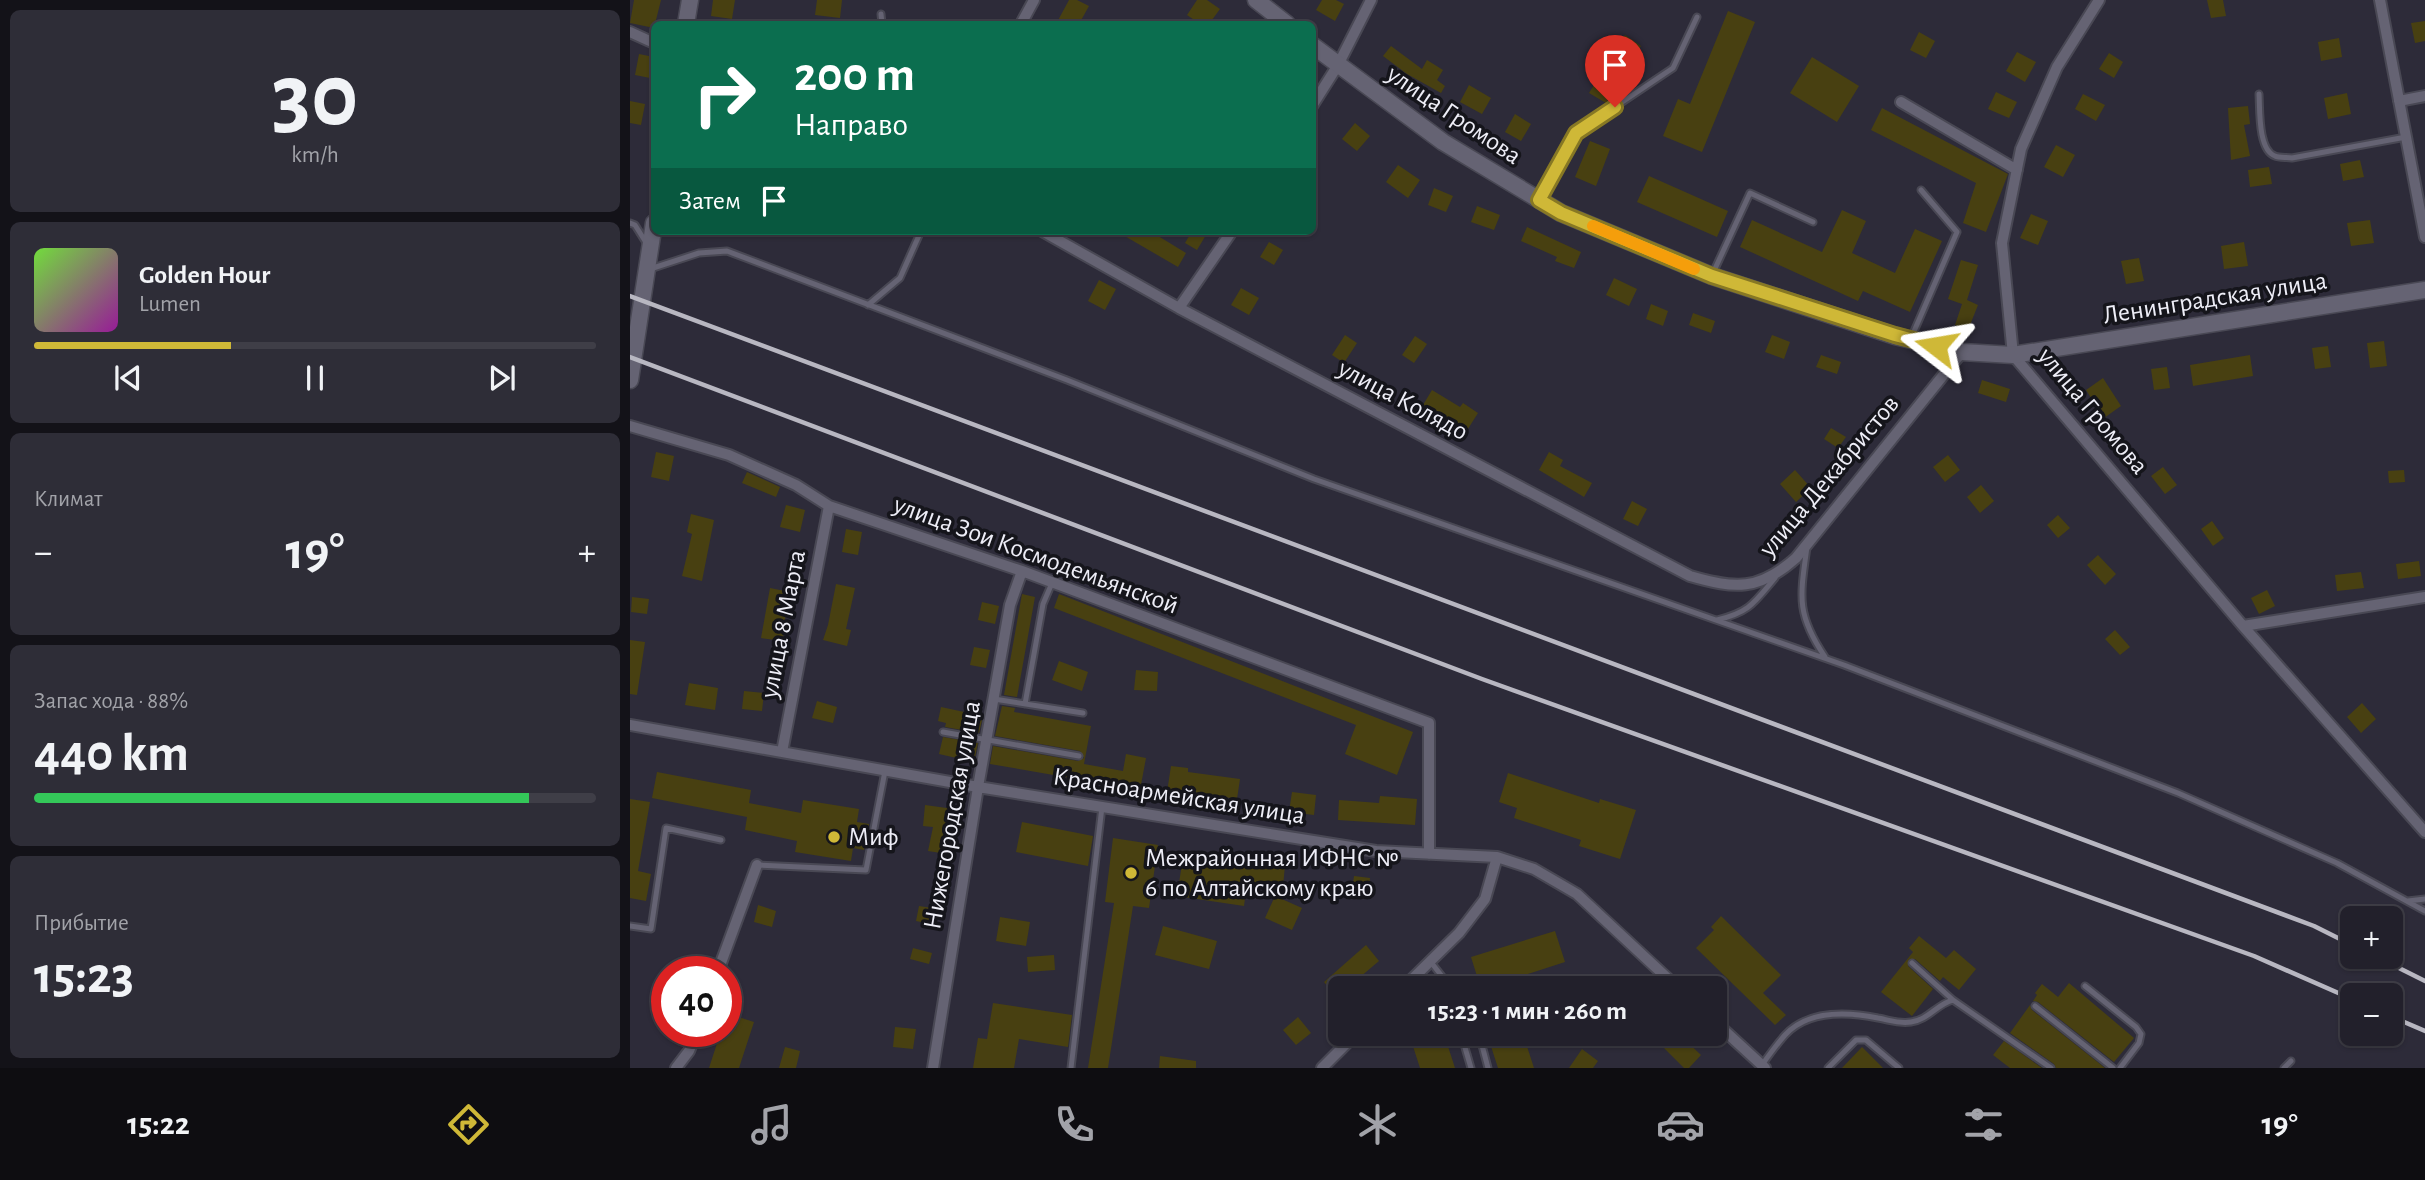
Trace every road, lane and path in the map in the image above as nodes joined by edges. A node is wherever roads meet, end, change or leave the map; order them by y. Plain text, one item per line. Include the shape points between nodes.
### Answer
1 (690, 0) edge
2 (1034, 0) edge
3 (1256, 0) edge
4 (1371, 0) edge
5 (2099, 0) edge
6 (2380, 0) edge
7 (881, 14) dead end
8 (1697, 17) dead end
9 (686, 21) edge
10 (882, 21) edge
11 (1023, 21) edge
12 (1283, 21) edge
13 (630, 32) edge
14 (651, 42) edge
15 (1316, 48) edge
16 (1338, 65) junction
17 (2259, 94) dead end
18 (2425, 96) edge
19 (1316, 100) edge
20 (2399, 101) junction
21 (1901, 102) dead end
22 (2406, 137) junction
23 (2017, 170) junction
24 (1921, 190) dead end
25 (1539, 200) junction
26 (1813, 222) dead end
27 (630, 223) edge
28 (652, 235) edge
29 (919, 235) edge
30 (1049, 235) edge
31 (1229, 235) edge
32 (2425, 237) edge
33 (650, 250) junction
34 (647, 270) junction
35 (1712, 276) junction
36 (2425, 290) edge
37 (868, 305) junction
38 (1180, 308) junction
39 (1910, 339) junction
40 (1962, 352) junction
41 (2013, 355) junction
42 (630, 380) edge
43 (630, 426) edge
44 (829, 506) junction
45 (1807, 544) junction
46 (1022, 571) junction
47 (1777, 576) junction
48 (1052, 583) junction
49 (1750, 585) joint
50 (2425, 597) edge
51 (1717, 620) junction
52 (2243, 625) junction
53 (1825, 658) junction
54 (995, 699) junction
55 (1025, 704) junction
56 (1083, 713) dead end
57 (630, 725) edge
58 (943, 732) dead end
59 (987, 740) junction
60 (782, 752) junction
61 (1079, 756) dead end
62 (885, 770) junction
63 (978, 787) junction
64 (1102, 807) junction
65 (2425, 831) edge
66 (721, 840) dead end
67 (1429, 854) junction
68 (1497, 857) junction
69 (757, 865) joint
70 (2425, 899) edge
71 (2408, 901) junction
72 (2425, 911) edge
73 (630, 926) edge
74 (724, 956) edge
75 (1430, 961) junction
76 (1912, 962) dead end
77 (1415, 976) edge
78 (1442, 976) edge
79 (1665, 976) edge
80 (2085, 986) dead end
81 (1953, 1000) junction
82 (2035, 1006) dead end
83 (1727, 1033) edge
84 (1344, 1046) edge
85 (1465, 1046) edge
86 (1482, 1046) edge
87 (690, 1047) edge
88 (2291, 1061) dead end
89 (1763, 1067) edge
90 (676, 1068) edge
91 (933, 1068) edge
92 (1071, 1068) edge
93 (1322, 1068) edge
94 (1471, 1068) edge
95 (1488, 1068) edge
96 (1828, 1068) edge
97 (1899, 1068) edge
98 (2050, 1068) edge
99 (2113, 1068) edge
100 (2120, 1068) edge
101 (2284, 1068) edge

1 - 9 street
2 - 11 street
3 - 12 street
4 - 16 street
5 - 23 street via 2057,66 2021,149
6 - 20 street
7 - 10 lane
8 - 25 lane via 1672,68 1576,133
13 - 14 street
15 - 16 street, улица Громова
16 - 19 street
16 - 25 street, улица Громова via 1443,142
17 - 22 lane via 2266,149 2275,156 2292,158
18 - 20 street
20 - 22 street
21 - 23 street
22 - 32 street
23 - 41 street via 2002,243
24 - 39 lane via 1957,232
25 - 35 street, улица Громова
26 - 35 lane via 1750,193
27 - 33 lane
28 - 33 street
29 - 37 lane via 900,278
30 - 38 street, улица Колядо
31 - 38 street
33 - 34 street
34 - 37 lane via 699,253 727,251
34 - 42 street
35 - 39 street, улица Громова
36 - 41 street, Ленинградская улица
37 - 51 lane via 1314,479
38 - 49 street, улица Колядо via 1690,576 1716,584
39 - 40 street, улица Громова
40 - 41 street, улица Громова
40 - 45 street, улица Декабристов
41 - 52 street, улица Громова
43 - 44 street, улица Зои Космодемьянской via 767,470
44 - 46 street, улица Зои Космодемьянской
44 - 60 street, улица 8 Марта
45 - 47 street, улица Декабристов
45 - 53 lane via 1800,601 1812,639
46 - 48 street, улица Зои Космодемьянской
46 - 54 street, Нижегородская улица via 1010,605
47 - 49 street, улица Декабристов
47 - 51 lane via 1749,608
48 - 55 lane via 1043,604
48 - 67 street, улица Зои Космодемьянской via 1429,723
50 - 52 street
51 - 53 lane
52 - 65 street, улица Громова
53 - 71 lane via 2178,793 2337,863
54 - 55 lane
54 - 59 street, Нижегородская улица
55 - 56 lane
57 - 60 street, Красноармейская улица
58 - 59 lane
59 - 61 lane
59 - 63 street, Нижегородская улица
60 - 62 street, Красноармейская улица
62 - 63 street, Красноармейская улица
62 - 69 lane via 866,870
63 - 64 street, Красноармейская улица
63 - 91 street, Нижегородская улица
64 - 67 street, Красноармейская улица via 1376,851
64 - 92 lane
66 - 73 lane via 666,828 651,929
67 - 68 street, Красноармейская улица
68 - 75 street via 1485,899
68 - 79 street, Красноармейская улица via 1534,869 1577,894
69 - 74 street
70 - 71 lane
71 - 72 lane
75 - 77 street
75 - 78 lane
76 - 81 lane
80 - 100 lane via 2141,1034
81 - 89 lane via 1915,1022 1897,1024 1879,1018 1822,1014 1787,1033
81 - 98 lane
82 - 99 lane
83 - 89 street
84 - 93 street
85 - 94 lane
86 - 95 lane
87 - 90 street
88 - 101 lane
96 - 97 lane via 1856,1040 1866,1040

